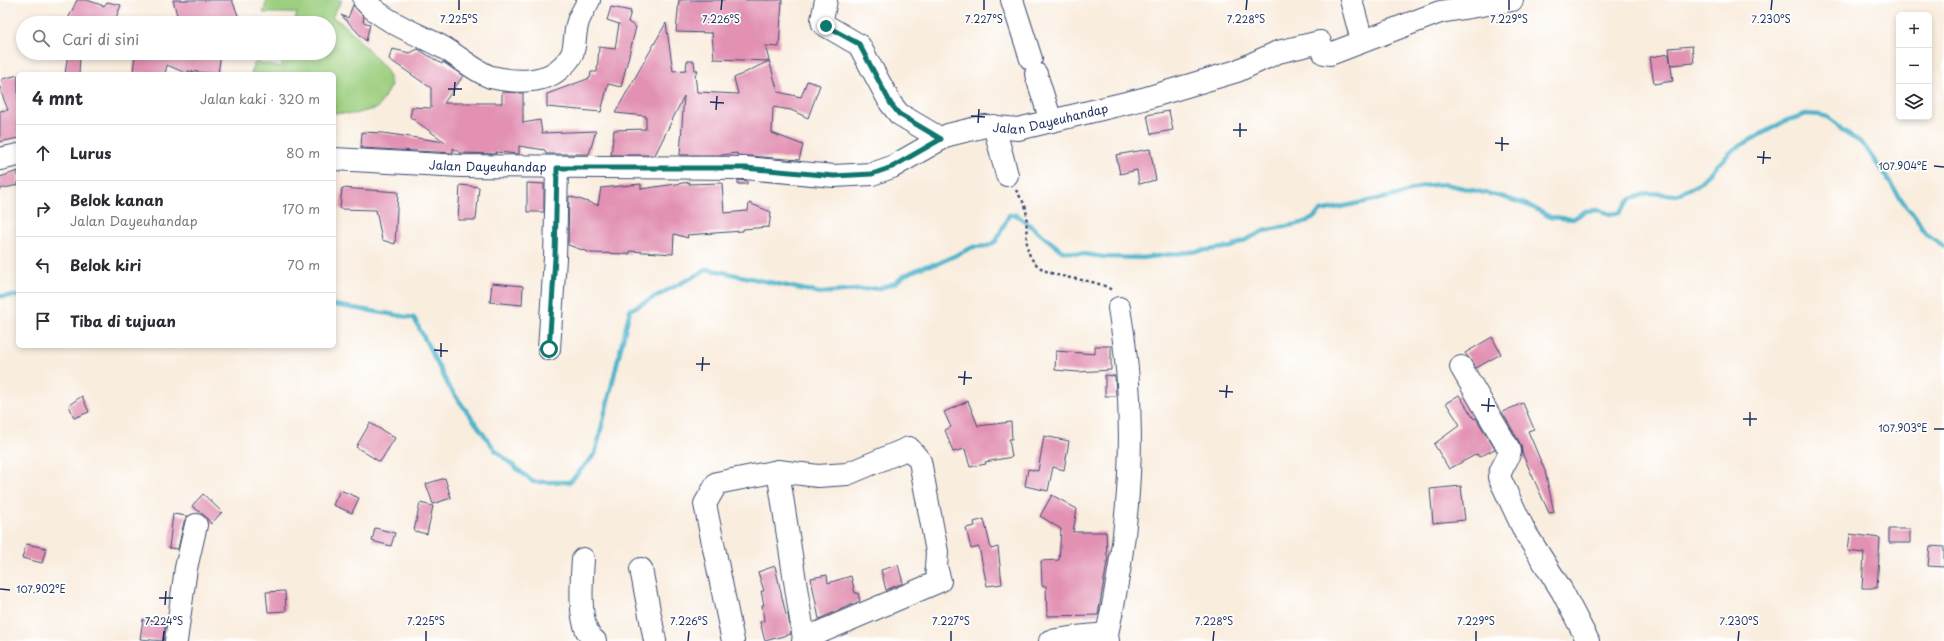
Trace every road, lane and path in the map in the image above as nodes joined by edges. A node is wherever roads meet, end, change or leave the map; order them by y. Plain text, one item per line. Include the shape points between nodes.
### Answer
1 (364, 0) edge
2 (589, 0) edge
3 (826, 0) edge
4 (1012, 0) edge
5 (1351, 0) edge
6 (1512, 0) edge
7 (1362, 41) junction
8 (1051, 122) junction
9 (989, 126) junction
10 (944, 137) junction
11 (16, 155) edge
12 (0, 159) edge
13 (336, 159) edge
14 (557, 168) junction
15 (1007, 175) joint
16 (1120, 308) joint
17 (549, 349) dead end
18 (1461, 367) dead end
19 (778, 471) junction
20 (196, 525) dead end
21 (583, 559) dead end
22 (641, 569) dead end
23 (1108, 638) edge
24 (804, 640) edge
25 (176, 641) edge
26 (595, 641) edge
27 (655, 641) edge
28 (733, 641) edge
29 (1050, 641) edge
30 (1588, 641) edge

1 - 2 street via 391,22 444,48 489,76 513,80 546,76 558,70 571,58 575,50 577,24
3 - 10 street via 823,24 859,44 899,114
4 - 8 street
5 - 7 street
6 - 7 street, Jalan Dayeuhandap via 1440,12
7 - 8 street, Jalan Dayeuhandap via 1330,54 1324,53 1320,42 1312,43 1278,52 1237,72
8 - 9 street, Jalan Dayeuhandap via 1018,129
9 - 10 street, Jalan Dayeuhandap
9 - 15 street
10 - 14 street, Jalan Dayeuhandap via 892,167 872,174 834,176 745,168
11 - 12 street
13 - 14 street, Jalan Dayeuhandap
14 - 17 street
15 - 16 path via 1026,208 1030,255 1039,266 1061,276 1106,286 1115,293
16 - 23 street via 1126,345 1130,449 1122,556
18 - 30 street via 1510,451 1499,477 1525,532 1562,591
19 - 24 street
19 - 24 street via 818,476 847,474 910,448 920,461 937,552 936,567 940,582
19 - 28 street via 717,483 705,504
20 - 25 street via 186,568
21 - 26 street via 581,606 589,634
22 - 27 street
23 - 29 street

